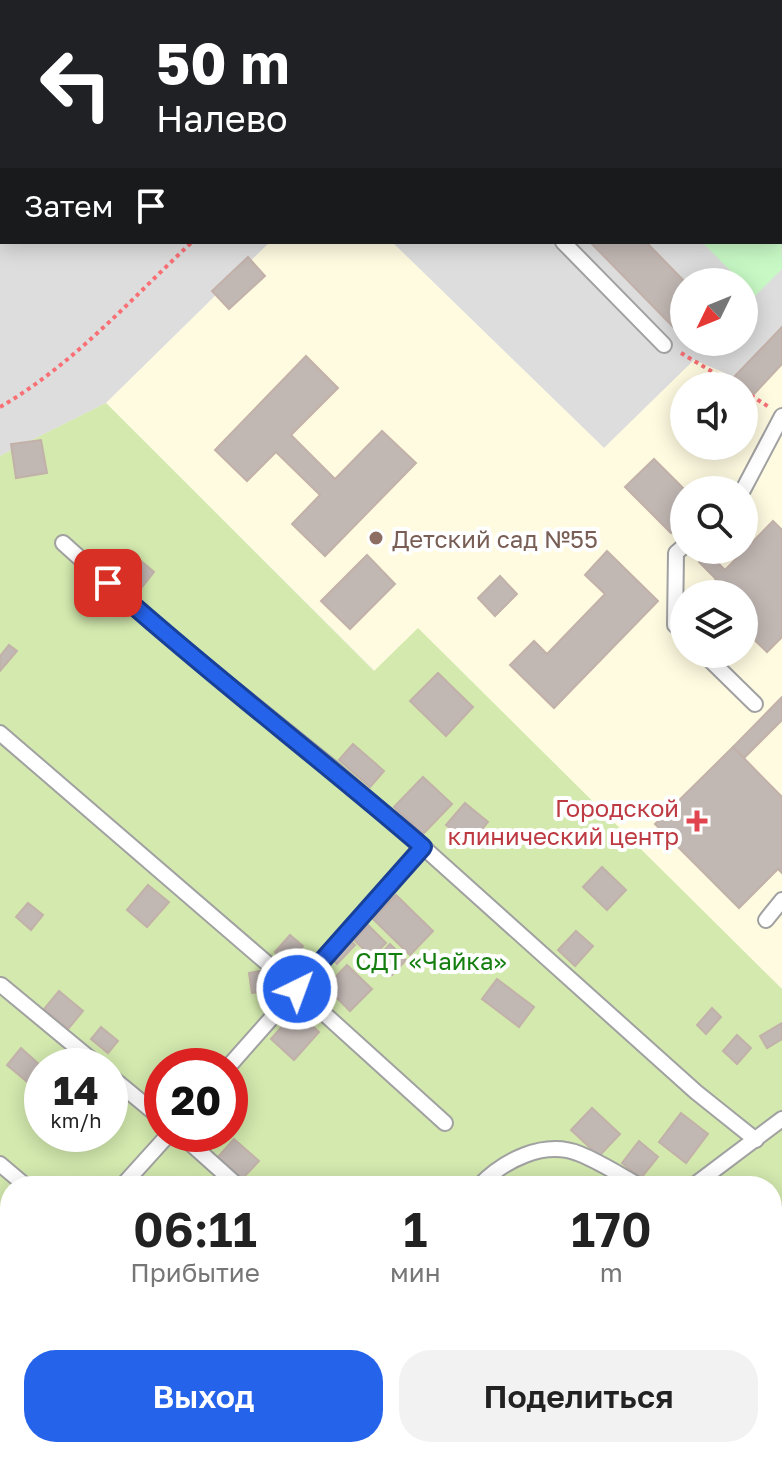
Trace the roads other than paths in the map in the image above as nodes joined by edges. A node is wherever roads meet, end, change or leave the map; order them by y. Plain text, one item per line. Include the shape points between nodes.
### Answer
1 (565, 244) edge
2 (664, 345) road end
3 (776, 412) edge
4 (749, 476) edge
5 (63, 543) dead end
6 (718, 668) edge
7 (755, 704) dead end
8 (0, 733) edge
9 (423, 847) junction
10 (782, 900) edge
11 (766, 920) dead end
12 (1, 985) edge
13 (297, 989) junction
14 (77, 1048) edge
15 (245, 1048) edge
16 (128, 1091) edge
17 (144, 1104) edge
18 (782, 1119) edge
19 (445, 1123) dead end
20 (756, 1140) junction
21 (153, 1152) edge
22 (200, 1152) edge
23 (131, 1176) edge
24 (227, 1176) edge
25 (488, 1176) edge
26 (621, 1176) edge
27 (707, 1176) edge

1 - 2 lane
3 - 4 lane
5 - 9 lane
6 - 7 lane
8 - 13 lane
9 - 13 lane
9 - 20 lane
10 - 11 lane
12 - 14 lane
13 - 15 lane
13 - 19 lane
16 - 17 lane
18 - 20 lane
20 - 27 lane
21 - 23 lane
22 - 24 lane
25 - 26 lane via 513,1159 548,1149 577,1152

